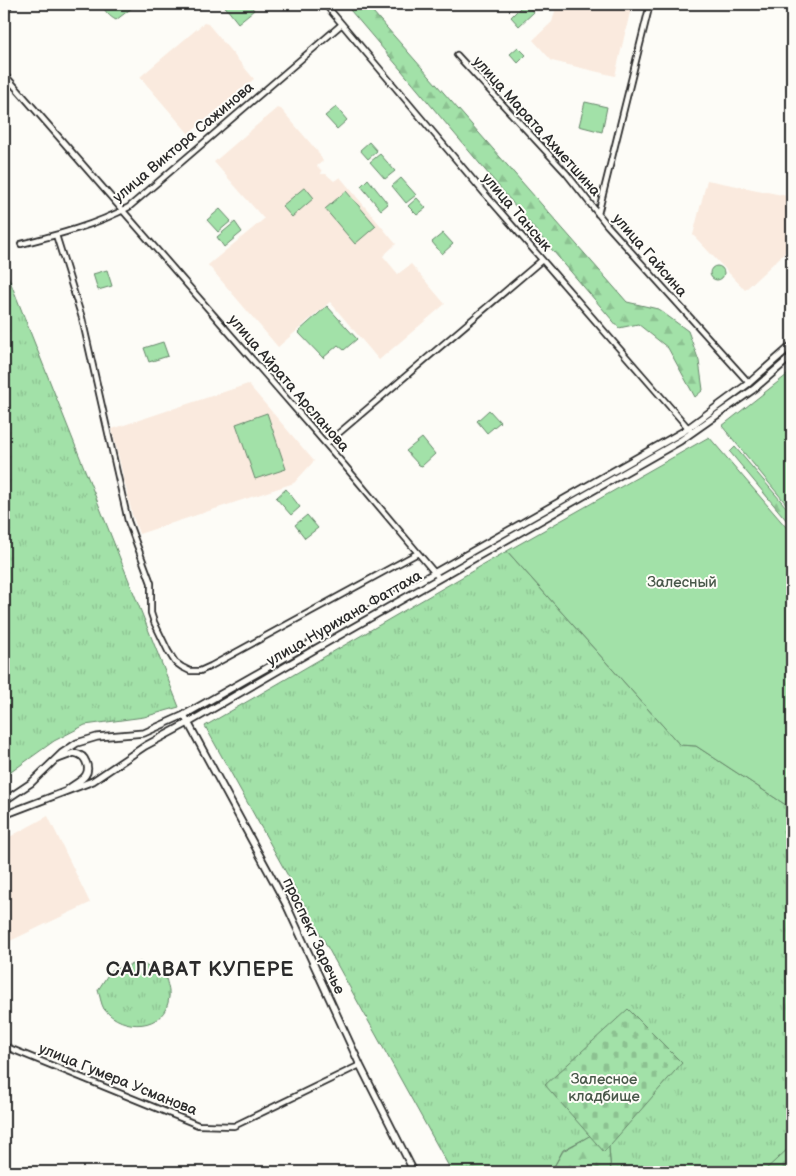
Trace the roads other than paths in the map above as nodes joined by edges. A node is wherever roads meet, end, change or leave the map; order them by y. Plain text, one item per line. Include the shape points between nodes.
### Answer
1 (10, 4) edge
2 (325, 4) edge
3 (650, 4) edge
4 (4, 12) edge
5 (342, 24) junction
6 (457, 55) dead end
7 (4, 74) edge
8 (122, 211) junction
9 (598, 214) junction
10 (56, 235) junction
11 (21, 244) dead end
12 (542, 260) junction
13 (792, 345) edge
14 (792, 356) edge
15 (749, 383) junction
16 (691, 430) junction
17 (326, 444) junction
18 (418, 552) junction
19 (437, 576) junction
20 (184, 715) junction
21 (188, 723) junction
22 (56, 760) junction
23 (66, 792) junction
24 (4, 801) edge
25 (4, 815) edge
26 (4, 1046) edge
27 (360, 1065) junction
28 (414, 1172) edge

1 - 4 street
2 - 5 street, улица Тансык
3 - 9 street, улица Гайсина
5 - 8 street, улица Виктора Сажинова
5 - 12 street, улица Тансык
6 - 9 street, улица Марата Ахметшина via 566,173
7 - 8 street, улица Айрата Арсланова
8 - 10 street, улица Виктора Сажинова
8 - 17 street, улица Айрата Арсланова
9 - 15 street, улица Гайсина
10 - 11 street, улица Виктора Сажинова
10 - 18 street via 82,318 128,521 151,583 151,613 175,662 190,671 212,666
12 - 16 street, улица Тансык
12 - 17 street
13 - 15 street
14 - 16 street via 754,389
15 - 16 street
16 - 19 street, улица Нурихана Фаттаха
17 - 18 street, улица Айрата Арсланова
18 - 19 street, улица Айрата Арсланова
19 - 20 street, улица Нурихана Фаттаха
19 - 21 street, улица Нурихана Фаттаха
20 - 21 street, проспект Заречье
20 - 22 street, улица Нурихана Фаттаха via 144,732 86,740 70,747
21 - 23 street, улица Нурихана Фаттаха via 131,754 93,782
21 - 27 street, проспект Заречье via 286,904
22 - 23 street via 74,753 83,756 86,762 85,776
22 - 24 street, улица Нурихана Фаттаха via 31,783
23 - 25 street, улица Нурихана Фаттаха
26 - 27 street, улица Гумера Усманова via 198,1125 234,1126
27 - 28 street, проспект Заречье

